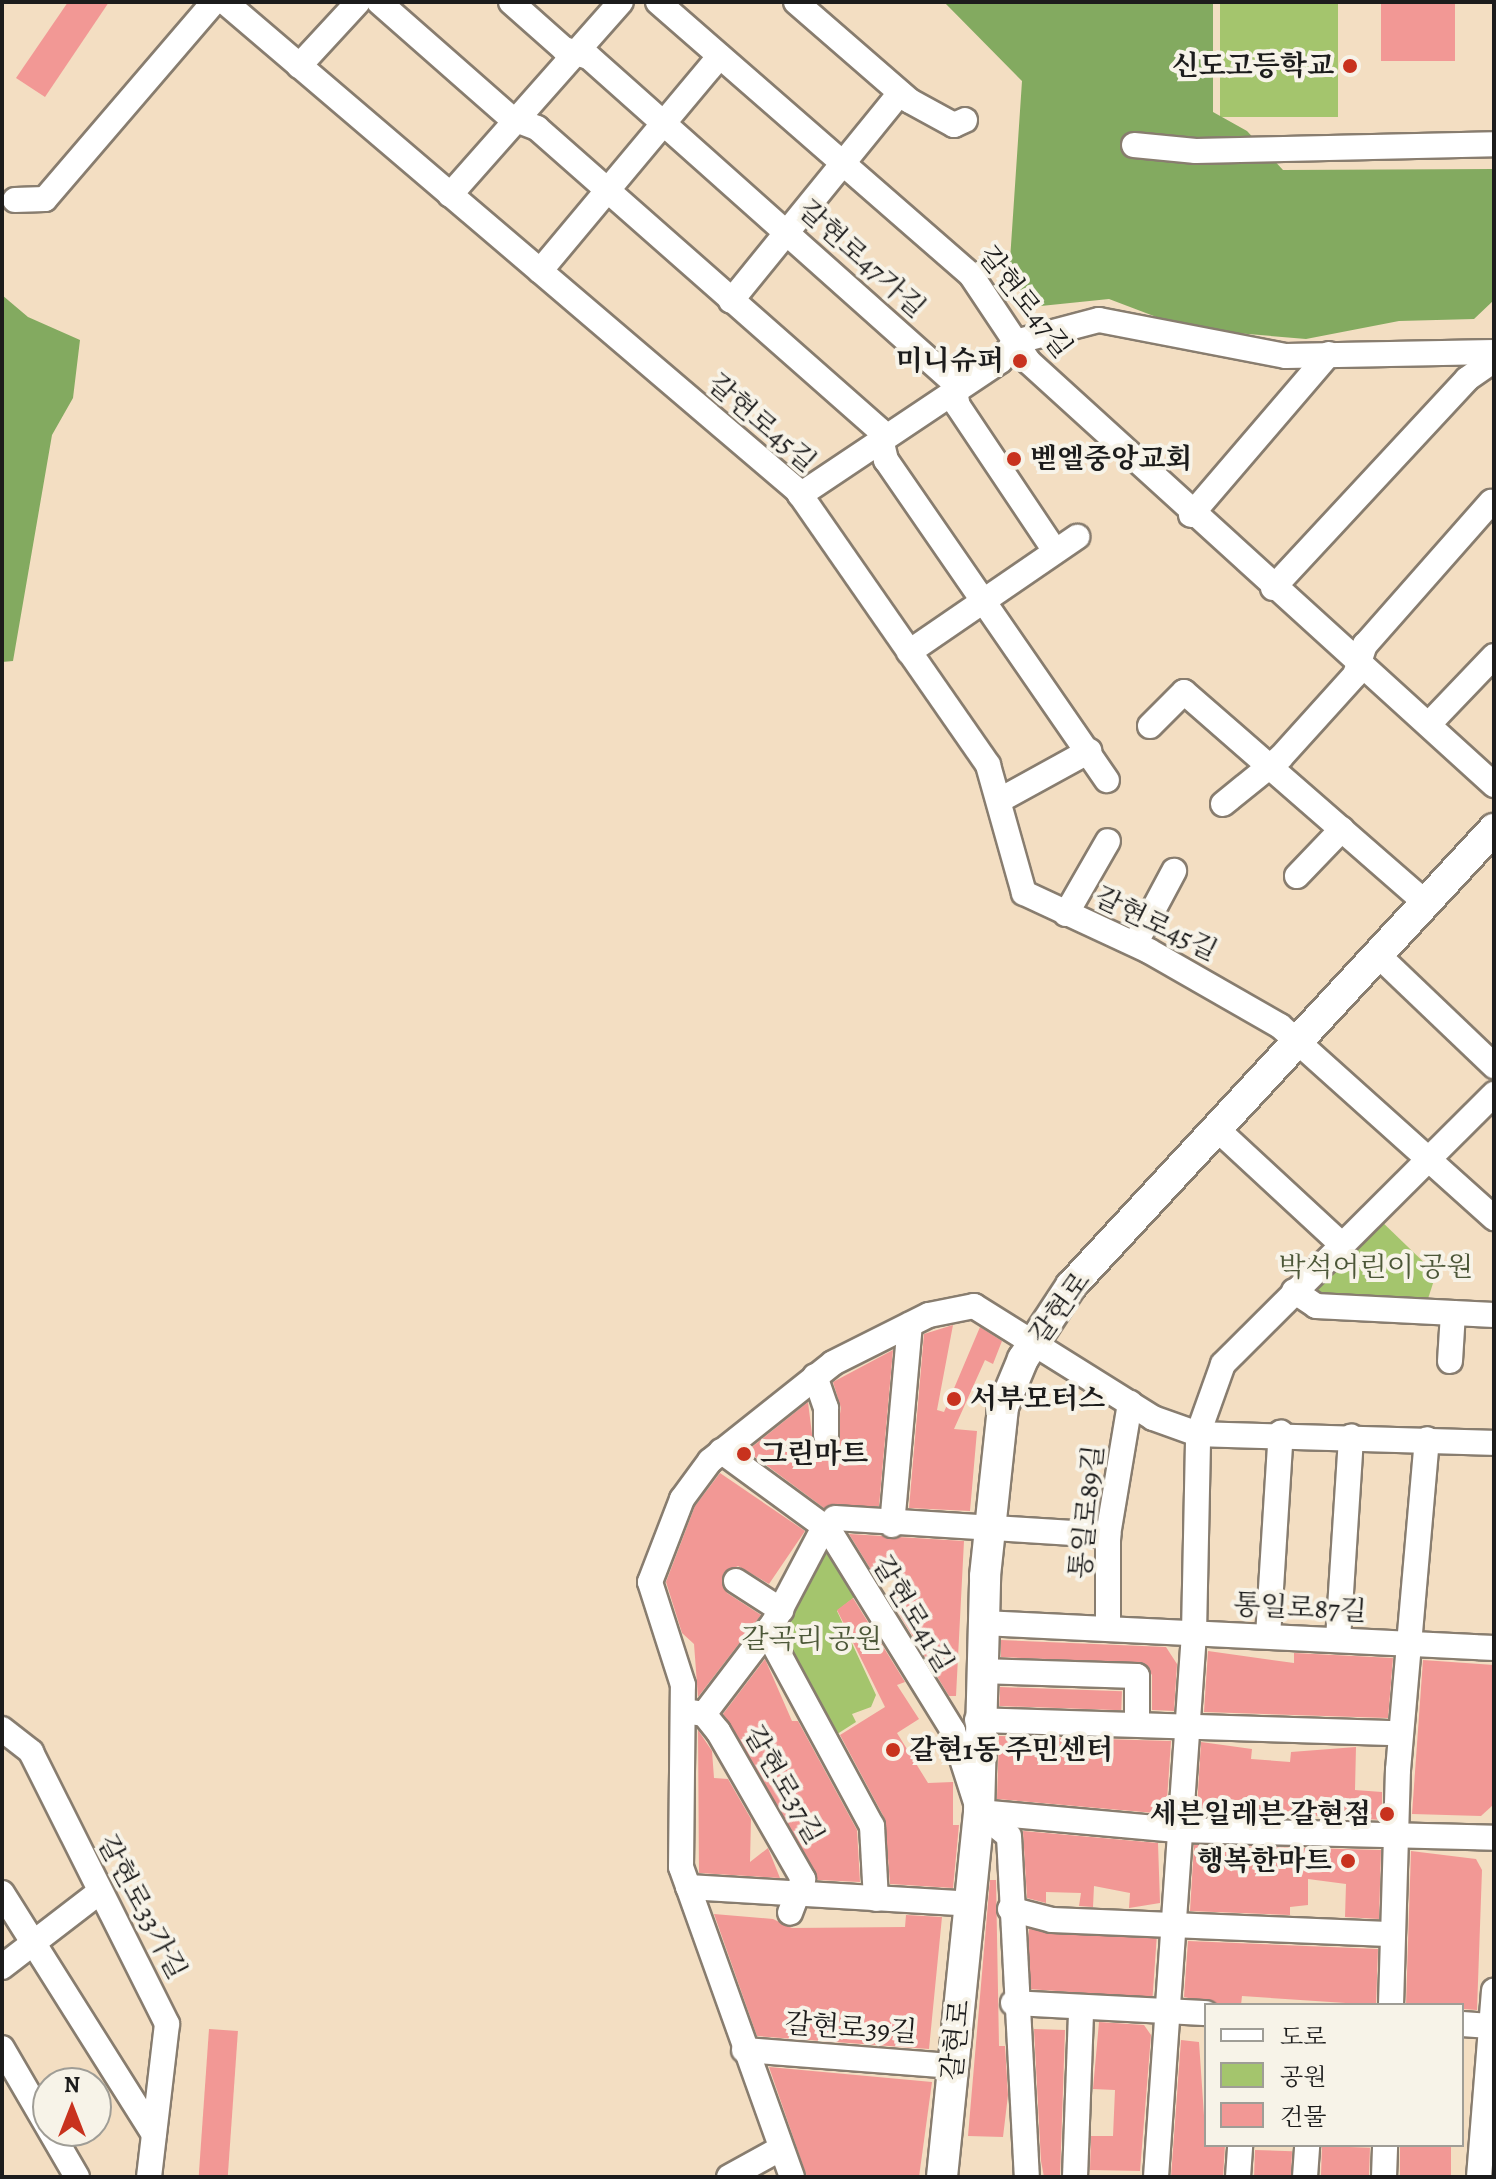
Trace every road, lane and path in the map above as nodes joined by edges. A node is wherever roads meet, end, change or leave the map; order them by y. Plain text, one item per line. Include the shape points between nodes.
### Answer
1 (214, 2) edge
2 (225, 2) edge
3 (358, 2) edge
4 (379, 2) edge
5 (511, 2) edge
6 (621, 2) edge
7 (658, 2) edge
8 (796, 2) edge
9 (575, 53) junction
10 (720, 56) junction
11 (299, 66) junction
12 (900, 93) junction
13 (965, 120) dead end
14 (521, 121) junction
15 (665, 124) junction
16 (1494, 144) edge
17 (1134, 145) dead end
18 (843, 162) junction
19 (608, 191) junction
20 (450, 195) junction
21 (15, 200) dead end
22 (785, 230) junction
23 (540, 271) junction
24 (731, 301) junction
25 (1015, 342) junction
26 (1494, 352) edge
27 (1329, 354) junction
28 (1494, 360) edge
29 (955, 391) junction
30 (882, 441) junction
31 (800, 495) junction
32 (1491, 502) dead end
33 (1191, 515) junction
34 (1077, 537) dead end
35 (1055, 551) junction
36 (1273, 588) junction
37 (982, 599) junction
38 (909, 652) junction
39 (1494, 656) edge
40 (1355, 661) junction
41 (1429, 724) junction
42 (1150, 726) dead end
43 (1089, 751) junction
44 (1268, 765) junction
45 (1107, 780) dead end
46 (1494, 785) edge
47 (1000, 800) junction
48 (1223, 804) dead end
49 (1342, 829) junction
50 (1494, 829) edge
51 (1108, 841) dead end
52 (1174, 871) dead end
53 (1297, 876) dead end
54 (1425, 902) junction
55 (1066, 914) junction
56 (1135, 944) junction
57 (1378, 955) junction
58 (1299, 1042) junction
59 (1494, 1066) edge
60 (1494, 1094) edge
61 (1218, 1130) junction
62 (1430, 1158) junction
63 (1494, 1218) edge
64 (1340, 1243) junction
65 (1294, 1291) junction
66 (1453, 1313) junction
67 (1494, 1315) edge
68 (910, 1325) junction
69 (1032, 1337) junction
70 (1450, 1361) dead end
71 (809, 1380) junction
72 (1130, 1403) junction
73 (1281, 1432) junction
74 (1198, 1434) junction
75 (826, 1435) dead end
76 (1351, 1436) junction
77 (1427, 1439) junction
78 (1494, 1443) edge
79 (723, 1449) junction
80 (892, 1525) junction
81 (827, 1528) junction
82 (990, 1529) junction
83 (1108, 1535) junction
84 (736, 1581) dead end
85 (781, 1610) junction
86 (983, 1623) junction
87 (1108, 1628) junction
88 (767, 1632) junction
89 (1194, 1633) junction
90 (1268, 1636) junction
91 (1338, 1639) junction
92 (1408, 1644) junction
93 (1494, 1648) edge
94 (980, 1671) junction
95 (694, 1713) junction
96 (1184, 1722) junction
97 (1137, 1723) junction
98 (965, 1725) junction
99 (2, 1729) edge
100 (1401, 1733) junction
101 (979, 1812) junction
102 (1177, 1830) junction
103 (1397, 1837) junction
104 (1494, 1838) edge
105 (688, 1887) junction
106 (2, 1893) edge
107 (98, 1893) junction
108 (876, 1899) junction
109 (970, 1904) junction
110 (792, 1907) junction
111 (1010, 1909) junction
112 (1169, 1920) junction
113 (1388, 1934) junction
114 (35, 1941) junction
115 (2, 1967) edge
116 (1494, 1991) edge
117 (1013, 2003) junction
118 (1391, 2003) edge
119 (1081, 2011) junction
120 (1171, 2011) junction
121 (1204, 2013) edge
122 (1464, 2024) edge
123 (1490, 2026) junction
124 (2, 2048) edge
125 (744, 2050) junction
126 (954, 2066) junction
127 (154, 2134) junction
128 (1240, 2147) edge
129 (1307, 2147) edge
130 (1385, 2147) edge
131 (778, 2150) junction
132 (77, 2177) edge
133 (149, 2177) edge
134 (729, 2177) edge
135 (792, 2177) edge
136 (942, 2177) edge
137 (1027, 2177) edge
138 (1075, 2177) edge
139 (1156, 2177) edge
140 (1238, 2177) edge
141 (1305, 2177) edge
142 (1384, 2177) edge
143 (1479, 2177) edge

1 - 21 street via 45,199
2 - 11 street, 갈현로45길
3 - 11 street
4 - 14 street
5 - 9 street, 갈현로47가길
6 - 9 street
7 - 10 street, 갈현로47길
8 - 12 street
9 - 14 street
9 - 15 street, 갈현로47가길
10 - 15 street
10 - 18 street, 갈현로47길
11 - 20 street, 갈현로45길
12 - 13 street via 954,125
12 - 18 street
14 - 19 street
14 - 20 street
15 - 19 street
15 - 22 street, 갈현로47가길
16 - 17 street via 1196,151
18 - 22 street
18 - 25 street, 갈현로47길 via 971,275
19 - 23 street
19 - 24 street
20 - 23 street, 갈현로45길
22 - 24 street
22 - 29 street, 갈현로47가길 via 953,381
23 - 31 street, 갈현로45길
24 - 30 street via 879,430
25 - 27 street via 1099,320 1286,356
25 - 29 street
25 - 33 street, 갈현로47길
26 - 27 street
27 - 33 street
28 - 36 street via 1467,379
29 - 30 street
29 - 35 street, 갈현로47가길
30 - 31 street
30 - 37 street via 886,460
31 - 38 street, 갈현로45길
32 - 40 street
33 - 36 street, 갈현로47길
34 - 35 street
35 - 37 street
36 - 40 street, 갈현로47길
37 - 38 street
37 - 43 street
38 - 47 street, 갈현로45길 via 988,765
39 - 41 street
40 - 41 street, 갈현로47길
40 - 44 street via 1355,675
41 - 46 street, 갈현로47길
42 - 44 street via 1184,692
43 - 45 street
43 - 47 street
44 - 48 street
44 - 49 street
47 - 55 street, 갈현로45길 via 1024,893
49 - 53 street
49 - 54 street
50 - 54 main road, 갈현로
51 - 55 street
52 - 56 street
54 - 57 main road, 갈현로
55 - 56 street, 갈현로45길
56 - 58 street, 갈현로45길
57 - 58 main road, 갈현로
57 - 59 street
58 - 61 main road, 갈현로
58 - 62 street
60 - 62 street
61 - 64 street
61 - 69 main road, 갈현로 via 1071,1286
62 - 63 street
62 - 64 street
64 - 65 street
65 - 66 street via 1316,1306
65 - 74 street via 1223,1364
66 - 67 street
66 - 70 street
68 - 69 street via 974,1306
68 - 71 street
68 - 80 street
69 - 72 street
69 - 82 main road, 갈현로 via 1003,1407
71 - 75 street
71 - 79 street
72 - 74 street
72 - 83 street, 통일로89길
73 - 74 street
73 - 76 street
73 - 90 street
74 - 89 street
76 - 77 street
76 - 91 street
77 - 78 street
77 - 92 street
79 - 81 street, 갈현로41길
79 - 95 street, 갈현로37길 via 682,1499 653,1558 650,1582 673,1637
80 - 81 street via 835,1518
80 - 82 street
81 - 85 street
81 - 98 street, 갈현로41길
82 - 83 street
82 - 86 main road, 갈현로
83 - 87 street, 통일로89길
84 - 85 street
85 - 88 street
86 - 87 street
86 - 94 main road, 갈현로
87 - 89 street
88 - 95 street
88 - 108 street via 872,1826
89 - 90 street, 통일로87길
89 - 96 street, 통일로87길
90 - 91 street, 통일로87길
91 - 92 street, 통일로87길
92 - 93 street, 통일로87길
92 - 100 street
94 - 97 street via 1137,1676
94 - 98 main road, 갈현로
95 - 105 street, 갈현로37길 via 681,1867
95 - 110 street, 갈현로37길 via 803,1879
96 - 97 street
96 - 100 street
96 - 102 street, 통일로87길
97 - 98 street
98 - 101 main road, 갈현로
99 - 107 street, 갈현로33가길 via 31,1752
100 - 103 street
101 - 102 street
101 - 109 main road, 갈현로
101 - 111 street via 1009,1836
102 - 103 street
102 - 112 street, 통일로87길
103 - 104 street
103 - 113 street
105 - 110 street
105 - 125 street, 갈현로37길
106 - 114 street
107 - 114 street
107 - 127 street, 갈현로33가길 via 167,2024
108 - 109 street
108 - 110 street
109 - 126 main road, 갈현로
111 - 112 street via 1052,1920
111 - 117 street
112 - 113 street
112 - 120 street, 통일로87길
113 - 118 street
114 - 115 street
114 - 127 street
116 - 123 street
117 - 119 street
117 - 137 street via 1024,2068
119 - 120 street
119 - 138 street
120 - 121 street
120 - 139 street, 통일로87길
122 - 123 street
123 - 143 street
124 - 132 street
125 - 126 street, 갈현로39길
125 - 131 street, 갈현로37길
126 - 136 main road, 갈현로
127 - 133 street, 갈현로33가길
128 - 140 street
129 - 141 street
130 - 142 street
131 - 134 street
131 - 135 street, 갈현로37길

